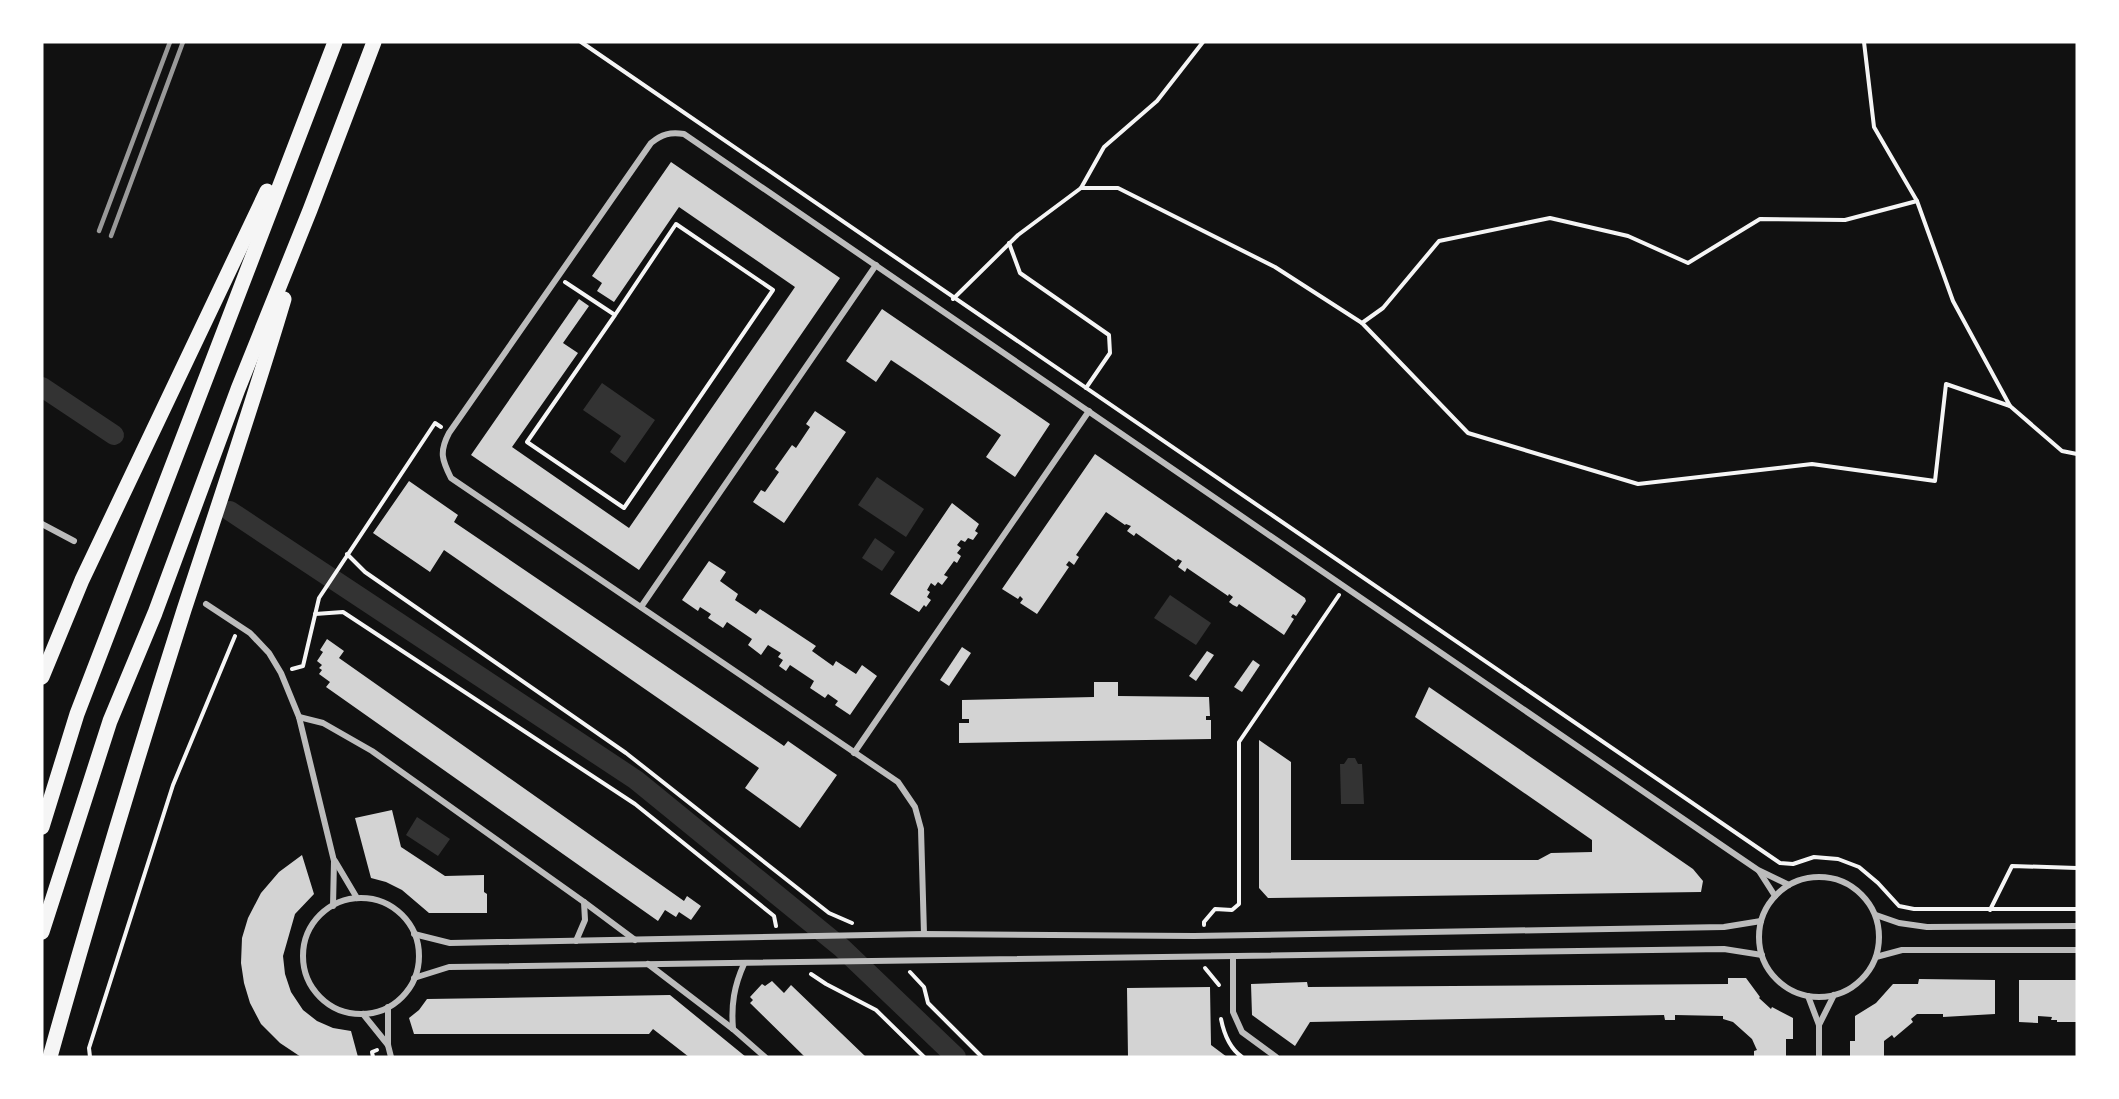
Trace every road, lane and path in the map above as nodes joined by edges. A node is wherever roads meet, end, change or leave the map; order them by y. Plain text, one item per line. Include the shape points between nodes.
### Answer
1 (335, 42) edge
2 (374, 42) edge
3 (581, 42) edge
4 (1203, 42) edge
5 (1864, 42) edge
6 (323, 71) junction
7 (1081, 188) junction
8 (1917, 201) junction
9 (310, 210) junction
10 (1009, 243) junction
11 (876, 265) junction
12 (557, 277) junction
13 (954, 298) junction
14 (943, 311) junction
15 (615, 315) junction
16 (1362, 323) junction
17 (1086, 388) junction
18 (1075, 401) junction
19 (2010, 406) junction
20 (1089, 411) junction
21 (449, 433) junction
22 (2077, 454) edge
23 (42, 524) edge
24 (74, 541) dead end
25 (346, 555) junction
26 (1355, 573) junction
27 (1346, 586) junction
28 (206, 604) dead end
29 (641, 607) junction
30 (315, 614) junction
31 (240, 625) junction
32 (281, 673) junction
33 (42, 677) edge
34 (299, 717) junction
35 (854, 753) junction
36 (42, 827) edge
37 (334, 861) junction
38 (2077, 868) edge
39 (1758, 870) junction
40 (1789, 885) junction
41 (1775, 896) junction
42 (357, 898) junction
43 (584, 902) junction
44 (333, 906) junction
45 (1990, 909) junction
46 (2077, 909) edge
47 (1875, 915) junction
48 (1761, 921) junction
49 (2077, 926) edge
50 (1984, 927) junction
51 (42, 932) edge
52 (414, 934) junction
53 (924, 934) junction
54 (873, 936) junction
55 (1204, 936) junction
56 (777, 938) junction
57 (635, 940) junction
58 (576, 941) junction
59 (2077, 950) edge
60 (1762, 955) junction
61 (1233, 956) junction
62 (1204, 957) junction
63 (1876, 957) junction
64 (898, 960) junction
65 (793, 961) junction
66 (648, 964) junction
67 (744, 964) junction
68 (414, 978) junction
69 (1219, 993) dead end
70 (1834, 995) junction
71 (1808, 996) junction
72 (388, 1007) junction
73 (1220, 1013) dead end
74 (363, 1014) junction
75 (1819, 1025) junction
76 (733, 1029) junction
77 (388, 1045) junction
78 (50, 1057) edge
79 (90, 1057) edge
80 (391, 1057) edge
81 (765, 1057) edge
82 (924, 1057) edge
83 (982, 1057) edge
84 (1242, 1057) edge
85 (1276, 1057) edge
86 (1819, 1057) edge

1 - 6 highway
2 - 9 highway
3 - 13 path
4 - 7 path via 1157,101 1104,147
5 - 8 path via 1874,127
6 - 33 highway via 82,580
6 - 36 highway via 77,714
7 - 10 path
7 - 16 path via 1118,188 1275,267
8 - 16 path via 1845,220 1760,219 1688,263 1628,236 1551,218 1439,241 1383,308
8 - 19 path via 1953,301
9 - 51 highway via 110,721
9 - 78 highway via 93,906
10 - 13 path
10 - 17 path via 1020,273 1109,336 1110,353
11 - 12 street via 684,134 671,132 651,143
11 - 14 street
11 - 29 street
12 - 15 path
12 - 21 street
13 - 14 path
13 - 17 path
14 - 18 street
15 - 15 path via 527,442 624,508 773,290 676,224
16 - 19 path via 1468,433 1638,484 1812,464 1935,480 1946,384
17 - 18 path
17 - 26 path
18 - 20 street
19 - 22 path via 2062,451
20 - 27 street
20 - 35 street
21 - 25 path via 435,423
21 - 29 street via 442,446 443,462 451,478
23 - 24 street
25 - 30 path via 319,598
25 - 54 path via 373,579 626,753 829,913
26 - 27 path
26 - 45 path via 1780,863 1793,864 1814,857 1838,859 1859,867 1899,906
27 - 39 street
27 - 55 path via 1239,742 1239,904 1232,910 1215,909 1204,922
28 - 31 street
29 - 35 street
30 - 32 path via 303,666
30 - 56 path via 343,612 635,804 774,916
31 - 32 street via 269,653
31 - 79 path via 173,785 89,1048
32 - 34 street
34 - 37 street
34 - 43 street via 323,723 372,751
35 - 53 street via 898,782 915,807 921,829
37 - 42 street
37 - 44 street
38 - 45 path via 2012,866
39 - 40 street
39 - 41 street
40 - 41 street
40 - 47 street via 1815,877 1838,879 1863,895
41 - 48 street
42 - 44 street
42 - 52 street via 391,906
43 - 57 street
43 - 58 street via 585,920
44 - 74 street via 315,921 308,933 303,952 305,971 315,991 327,1003
45 - 46 path
45 - 50 path
47 - 50 street via 1927,927
47 - 63 street via 1880,936
48 - 55 street via 1724,927
48 - 60 street
49 - 50 street
52 - 58 street via 450,942
52 - 68 street via 419,957
53 - 54 street
53 - 55 street
54 - 56 street
56 - 57 street
57 - 58 street
59 - 63 street via 1902,950
60 - 61 street via 1724,949
60 - 71 street via 1782,985
61 - 62 street
61 - 85 street via 1233,1012 1242,1032
62 - 64 street
62 - 69 path via 1204,967 1219,983
63 - 70 street via 1859,982
64 - 65 street
64 - 83 path via 924,987 928,1003
65 - 67 street
65 - 82 path via 826,984 876,1010
66 - 67 street
66 - 68 street via 449,967
66 - 76 street
67 - 76 street via 731,1006
68 - 72 street via 410,988
70 - 71 street
70 - 75 street
71 - 75 street
72 - 74 street
72 - 77 street
73 - 84 path via 1225,1035
74 - 77 street
75 - 86 street
76 - 81 street
77 - 80 street

